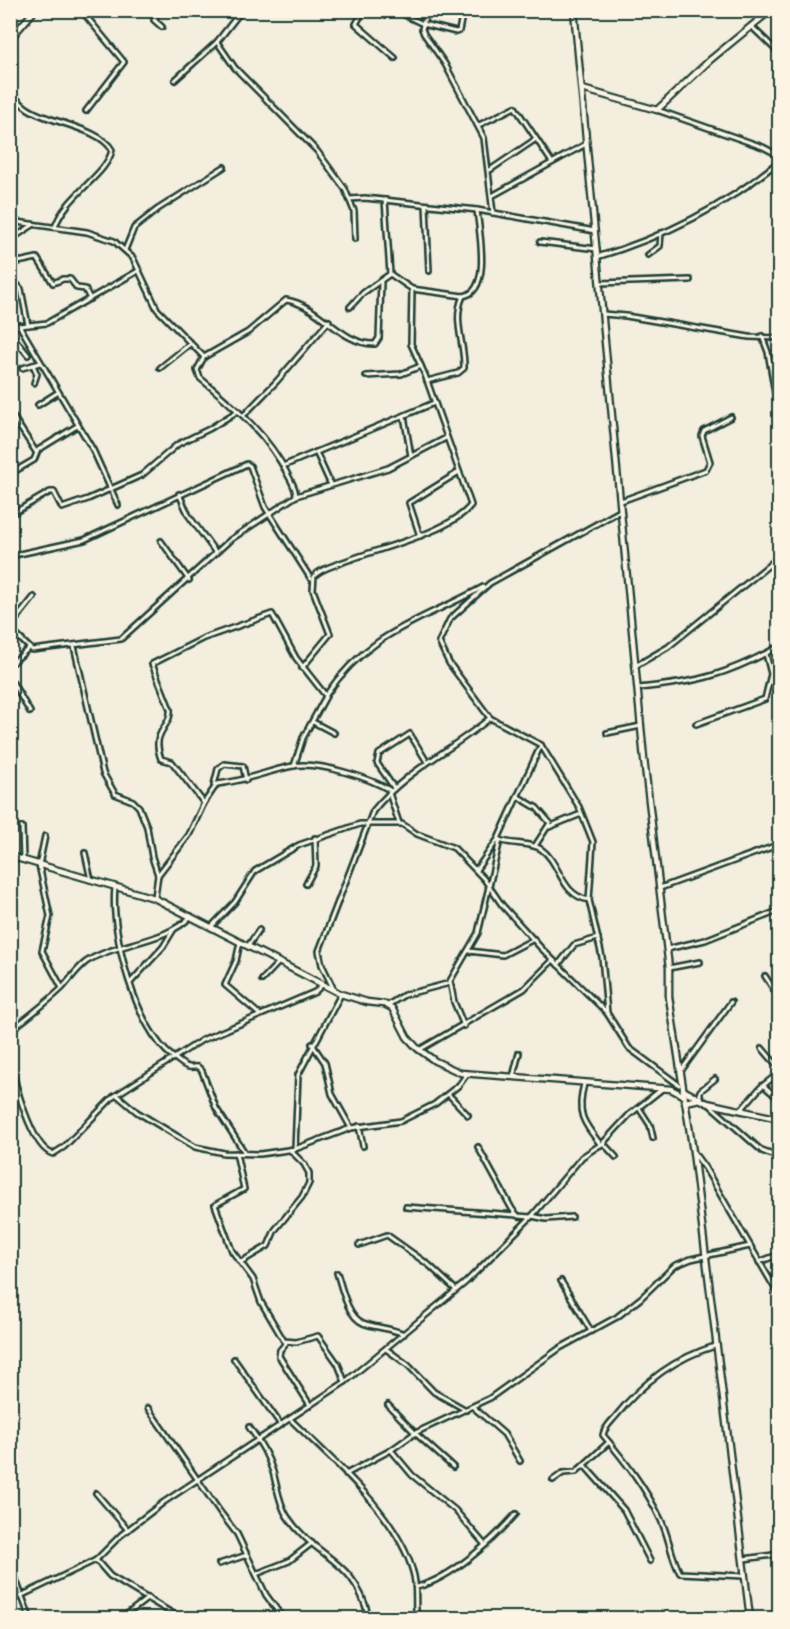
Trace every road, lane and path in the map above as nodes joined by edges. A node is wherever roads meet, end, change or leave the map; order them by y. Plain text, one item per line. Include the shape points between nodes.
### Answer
1 (35, 10) edge
2 (81, 10) edge
3 (159, 10) edge
4 (236, 10) edge
5 (364, 10) edge
6 (394, 10) edge
7 (427, 10) edge
8 (463, 10) edge
9 (574, 10) edge
10 (771, 10) edge
11 (241, 12) edge
12 (423, 24) junction
13 (751, 26) junction
14 (162, 27) dead end
15 (10, 39) edge
16 (216, 42) junction
17 (780, 54) edge
18 (395, 58) dead end
19 (175, 80) dead end
20 (582, 89) junction
21 (10, 92) edge
22 (657, 110) junction
23 (86, 111) dead end
24 (478, 125) junction
25 (536, 139) junction
26 (587, 143) junction
27 (780, 158) edge
28 (551, 161) junction
29 (224, 167) dead end
30 (490, 170) junction
31 (492, 196) junction
32 (351, 199) junction
33 (385, 200) junction
34 (426, 205) junction
35 (477, 210) junction
36 (493, 213) junction
37 (10, 221) edge
38 (33, 225) junction
39 (55, 227) junction
40 (595, 231) junction
41 (661, 233) junction
42 (356, 239) dead end
43 (10, 240) edge
44 (540, 242) dead end
45 (10, 249) edge
46 (597, 249) junction
47 (125, 250) junction
48 (648, 255) dead end
49 (597, 257) junction
50 (429, 270) dead end
51 (139, 271) junction
52 (390, 274) junction
53 (10, 277) edge
54 (690, 280) dead end
55 (381, 282) junction
56 (600, 283) junction
57 (412, 289) junction
58 (463, 296) junction
59 (90, 299) junction
60 (350, 308) dead end
61 (603, 314) junction
62 (329, 321) junction
63 (28, 325) junction
64 (19, 326) junction
65 (10, 327) edge
66 (10, 333) edge
67 (762, 336) junction
68 (780, 338) edge
69 (190, 343) junction
70 (28, 355) dead end
71 (204, 357) junction
72 (40, 363) junction
73 (33, 365) junction
74 (421, 366) junction
75 (22, 368) dead end
76 (160, 368) dead end
77 (366, 376) dead end
78 (427, 381) junction
79 (34, 383) dead end
80 (57, 393) junction
81 (434, 403) junction
82 (38, 405) dead end
83 (239, 411) junction
84 (10, 412) edge
85 (243, 415) junction
86 (405, 416) junction
87 (731, 417) dead end
88 (780, 422) edge
89 (78, 426) junction
90 (446, 438) junction
91 (36, 452) junction
92 (316, 452) junction
93 (411, 456) junction
94 (283, 466) junction
95 (459, 472) junction
96 (10, 474) edge
97 (330, 483) junction
98 (110, 488) junction
99 (179, 494) junction
100 (296, 496) junction
101 (621, 501) junction
102 (118, 505) dead end
103 (622, 510) junction
104 (10, 514) edge
105 (270, 516) junction
106 (420, 536) junction
107 (161, 541) dead end
108 (216, 553) junction
109 (10, 556) edge
110 (780, 556) edge
111 (312, 579) junction
112 (189, 580) junction
113 (490, 583) junction
114 (34, 597) dead end
115 (11, 630) edge
116 (74, 646) junction
117 (780, 646) edge
118 (28, 649) junction
119 (766, 654) junction
120 (10, 665) edge
121 (637, 665) junction
122 (302, 668) junction
123 (10, 678) edge
124 (639, 688) junction
125 (326, 696) junction
126 (30, 712) dead end
127 (490, 718) junction
128 (313, 722) junction
129 (696, 724) dead end
130 (641, 726) junction
131 (607, 733) dead end
132 (334, 734) dead end
133 (541, 745) junction
134 (427, 762) junction
135 (294, 766) junction
136 (246, 780) junction
137 (214, 785) junction
138 (391, 791) junction
139 (517, 796) junction
140 (204, 802) junction
141 (581, 813) junction
142 (367, 822) junction
143 (399, 823) junction
144 (22, 827) dead end
145 (549, 827) junction
146 (45, 836) dead end
147 (315, 838) junction
148 (499, 840) junction
149 (780, 844) edge
150 (535, 846) junction
151 (85, 852) dead end
152 (10, 856) edge
153 (23, 860) junction
154 (39, 865) junction
155 (476, 870) junction
156 (158, 875) junction
157 (91, 880) junction
158 (306, 884) dead end
159 (488, 884) junction
160 (115, 886) junction
161 (660, 888) junction
162 (154, 898) junction
163 (589, 900) junction
164 (778, 911) dead end
165 (191, 916) junction
166 (175, 927) junction
167 (212, 927) junction
168 (259, 930) dead end
169 (598, 938) junction
170 (534, 939) junction
171 (240, 942) junction
172 (247, 946) junction
173 (122, 947) junction
174 (667, 949) junction
175 (469, 951) junction
176 (238, 953) junction
177 (553, 960) junction
178 (279, 962) junction
179 (700, 962) dead end
180 (558, 965) junction
181 (669, 968) junction
182 (765, 976) dead end
183 (262, 980) dead end
184 (130, 983) junction
185 (450, 984) junction
186 (322, 985) junction
187 (62, 988) junction
188 (334, 990) junction
189 (341, 994) junction
190 (780, 999) edge
191 (731, 1002) dead end
192 (388, 1006) junction
193 (608, 1013) junction
194 (259, 1014) junction
195 (464, 1026) junction
196 (11, 1029) edge
197 (312, 1044) junction
198 (762, 1048) dead end
199 (419, 1050) junction
200 (519, 1053) dead end
201 (174, 1058) junction
202 (10, 1059) edge
203 (780, 1070) edge
204 (681, 1071) junction
205 (467, 1074) junction
206 (513, 1079) junction
207 (715, 1079) dead end
208 (584, 1084) junction
209 (681, 1084) junction
210 (763, 1085) junction
211 (662, 1089) junction
212 (671, 1089) junction
213 (448, 1094) junction
214 (117, 1095) junction
215 (18, 1096) junction
216 (684, 1096) junction
217 (700, 1099) junction
218 (780, 1100) edge
219 (707, 1103) junction
220 (10, 1104) edge
221 (639, 1108) junction
222 (780, 1108) edge
223 (741, 1110) junction
224 (468, 1115) dead end
225 (778, 1118) edge
226 (359, 1126) junction
227 (351, 1128) junction
228 (653, 1138) dead end
229 (602, 1144) junction
230 (363, 1146) dead end
231 (478, 1147) dead end
232 (295, 1149) junction
233 (290, 1150) junction
234 (693, 1152) junction
235 (236, 1153) junction
236 (244, 1153) junction
237 (616, 1157) dead end
238 (780, 1158) edge
239 (406, 1207) dead end
240 (517, 1215) junction
241 (532, 1216) junction
242 (780, 1216) edge
243 (572, 1217) dead end
244 (776, 1220) dead end
245 (359, 1245) dead end
246 (750, 1246) junction
247 (780, 1254) edge
248 (704, 1256) junction
249 (240, 1262) junction
250 (759, 1262) junction
251 (337, 1273) dead end
252 (561, 1281) dead end
253 (456, 1290) junction
254 (780, 1297) edge
255 (591, 1332) junction
256 (405, 1334) junction
257 (286, 1343) junction
258 (715, 1346) junction
259 (386, 1349) junction
260 (234, 1359) dead end
261 (345, 1382) junction
262 (310, 1405) junction
263 (388, 1405) dead end
264 (473, 1407) junction
265 (148, 1408) dead end
266 (466, 1410) junction
267 (290, 1419) junction
268 (281, 1425) junction
269 (249, 1427) dead end
270 (415, 1433) junction
271 (258, 1438) junction
272 (609, 1442) junction
273 (391, 1450) junction
274 (520, 1461) dead end
275 (584, 1465) junction
276 (453, 1467) dead end
277 (346, 1474) junction
278 (199, 1480) junction
279 (553, 1480) dead end
280 (96, 1493) dead end
281 (516, 1514) dead end
282 (128, 1530) junction
283 (312, 1544) junction
284 (484, 1545) junction
285 (780, 1554) edge
286 (246, 1555) junction
287 (96, 1560) junction
288 (742, 1560) junction
289 (650, 1561) dead end
290 (10, 1564) edge
291 (219, 1564) dead end
292 (256, 1574) junction
293 (744, 1576) junction
294 (417, 1587) junction
295 (21, 1596) junction
296 (147, 1598) junction
297 (10, 1601) edge
298 (780, 1616) edge
299 (30, 1618) edge
300 (122, 1618) edge
301 (180, 1618) edge
302 (283, 1618) edge
303 (369, 1618) edge
304 (417, 1618) edge
305 (750, 1618) edge
306 (761, 1618) edge

1 - 15 main road
2 - 23 street via 124,62
3 - 14 street via 154,20
4 - 11 street
5 - 18 street via 356,22 358,28
6 - 12 street
7 - 12 street
8 - 12 street via 459,31
9 - 20 main road
10 - 13 main road
11 - 16 street
12 - 24 street via 424,34
13 - 17 street
13 - 22 main road
16 - 19 street
16 - 32 street via 235,68 317,151
20 - 22 main road
20 - 26 main road
21 - 39 street via 25,108 85,131 112,150 63,208
22 - 27 street via 763,147
24 - 25 street via 513,106
24 - 30 street via 488,149
25 - 28 street
25 - 30 street
26 - 28 street
26 - 40 main road
27 - 41 street via 717,204
28 - 31 street
29 - 47 street via 134,228
30 - 31 street
31 - 36 street
32 - 33 street
32 - 42 street
33 - 34 street
33 - 52 street
34 - 35 street
34 - 50 street
35 - 36 street
35 - 58 street via 482,277 470,294
36 - 40 street
37 - 38 street
38 - 39 street
38 - 43 street
39 - 47 street via 110,238
40 - 46 main road
41 - 48 street via 660,246
41 - 49 street
44 - 46 street
45 - 59 street via 18,262 37,258 53,283 70,279 77,288 85,289
46 - 49 main road
47 - 51 street
49 - 56 main road
51 - 59 street
51 - 69 street via 157,309
52 - 55 street
52 - 57 street
53 - 63 street via 21,289
54 - 56 street
55 - 60 street via 363,293
55 - 62 street via 378,342 356,342
56 - 61 main road
57 - 58 street
57 - 74 street via 410,339
58 - 78 street via 458,318 464,368
59 - 63 street via 47,323
61 - 67 street
61 - 101 main road
62 - 71 street via 286,300 248,332
62 - 85 street
63 - 64 street
64 - 65 street
64 - 72 street
66 - 70 street
67 - 68 street
67 - 88 street
69 - 71 street
69 - 76 street
71 - 83 street via 197,374
72 - 73 street
72 - 80 street
73 - 75 street
73 - 79 street via 37,374
74 - 77 street via 401,374
74 - 78 street
78 - 81 street
80 - 82 street
80 - 89 street
81 - 86 street
81 - 90 street
83 - 85 street
83 - 98 street via 178,444 142,475
84 - 91 street
85 - 94 street via 268,442
86 - 92 street
86 - 93 street
87 - 101 street via 704,431 710,462 706,470
89 - 91 street
89 - 98 street
90 - 93 street
90 - 95 street
91 - 96 street via 30,464
92 - 94 street
92 - 97 street
93 - 97 street via 370,474
94 - 100 street
95 - 106 street via 409,503
95 - 106 street via 470,508
97 - 100 street
98 - 102 street
98 - 104 street via 62,508 52,491
99 - 105 street via 247,464
99 - 108 street via 189,516
99 - 109 street via 84,540
100 - 105 street
101 - 103 main road
103 - 113 street
103 - 121 main road
105 - 108 street
105 - 111 street
106 - 111 street via 326,568
107 - 112 street
108 - 112 street
110 - 121 street via 668,647
111 - 122 street via 330,634
112 - 116 street via 121,639
113 - 125 street via 372,644 351,663
113 - 127 street via 450,619 439,642 449,663
114 - 115 street
115 - 118 street
116 - 118 street
116 - 156 street via 103,773 115,794 139,807
117 - 119 street
118 - 120 street
119 - 124 street via 720,676
119 - 129 street via 771,674 768,696
121 - 124 main road
122 - 125 street
122 - 140 street via 272,614 204,638 152,664 171,717 159,735 161,759 172,762
123 - 126 street
124 - 130 main road
125 - 128 street
127 - 133 street
127 - 134 street
128 - 132 street
128 - 135 street
130 - 131 street
130 - 161 main road
133 - 139 street
133 - 141 street
134 - 138 street
134 - 138 street via 410,734 379,754 377,763
135 - 136 street
135 - 138 street via 314,766 358,777
136 - 137 street
136 - 137 street via 243,766 224,764 218,769
137 - 140 street
138 - 142 street
138 - 143 street
139 - 145 street via 542,812
139 - 148 street
140 - 156 street via 189,835
141 - 145 street
141 - 163 street via 593,842
142 - 143 street
142 - 147 street
142 - 188 street via 319,951
143 - 155 street via 417,834 449,844
144 - 153 street
145 - 150 street
146 - 154 street
147 - 158 street via 316,866
147 - 167 street via 255,871 235,902
148 - 150 street
148 - 155 street
148 - 159 street
149 - 161 street
150 - 163 street via 548,856 567,886
151 - 157 street
152 - 153 main road
153 - 154 main road
154 - 157 main road
154 - 187 street via 50,916 42,951
155 - 159 street
156 - 162 street
157 - 160 main road
159 - 170 street
159 - 175 street via 481,922
160 - 162 main road
160 - 173 street via 113,905
161 - 174 main road
162 - 165 main road
163 - 169 street
164 - 174 street via 705,940
165 - 166 street
165 - 167 main road
166 - 173 street
166 - 184 street via 163,947
167 - 171 main road
168 - 172 street
169 - 180 street via 574,945
169 - 193 street
170 - 175 street via 503,954
170 - 177 street
171 - 172 main road
171 - 176 street
172 - 176 street
172 - 178 main road
173 - 184 street
173 - 187 street via 84,963
174 - 181 main road
175 - 185 street
176 - 194 street via 225,985
177 - 180 street
177 - 195 street via 524,989
178 - 183 street
178 - 186 main road
179 - 181 street
180 - 193 street
181 - 204 main road via 669,997
182 - 190 street
184 - 201 street via 155,1041
185 - 192 street via 404,995
185 - 195 street
186 - 188 main road
186 - 194 street via 315,992
187 - 196 street
188 - 189 main road
189 - 192 main road
189 - 197 street
191 - 204 street
192 - 199 main road
193 - 209 street via 629,1048
194 - 201 street
195 - 199 street
197 - 227 street via 325,1063 332,1094
197 - 232 street via 296,1083
198 - 203 street
199 - 205 main road via 449,1069
200 - 206 street
201 - 214 street
201 - 236 street via 186,1067 202,1071 216,1108
202 - 215 street
203 - 210 street
204 - 209 main road
205 - 206 main road
205 - 213 street
206 - 208 main road
207 - 217 street via 700,1091
208 - 211 main road
208 - 229 street via 580,1100 582,1119
209 - 212 main road
209 - 216 main road
210 - 218 street
210 - 223 street
211 - 212 main road
211 - 221 street
212 - 216 main road
213 - 224 street
213 - 226 street via 401,1121
214 - 215 street via 53,1154 41,1146
214 - 235 street via 137,1112 195,1147
215 - 220 street
216 - 217 main road
216 - 217 main road
216 - 234 main road
217 - 219 main road
219 - 223 main road
219 - 238 street via 762,1150
221 - 228 street
221 - 229 street
222 - 225 street
223 - 225 main road
226 - 227 street
226 - 230 street
227 - 232 street
229 - 237 street
229 - 241 street via 582,1157
231 - 240 street
232 - 233 street
233 - 236 street
233 - 249 street via 304,1164 309,1183 268,1246
234 - 246 street
234 - 248 main road
235 - 236 street
235 - 249 street via 244,1189 215,1205
239 - 240 street
240 - 241 street
241 - 243 street
241 - 253 street
242 - 244 street
245 - 253 street via 387,1235
246 - 248 street
246 - 250 street
247 - 250 street
248 - 255 street via 668,1270 631,1307
248 - 258 main road
249 - 257 street
250 - 254 street
251 - 256 street via 356,1318
252 - 255 street
253 - 256 street
255 - 264 street via 560,1348
256 - 259 street
257 - 261 street via 318,1336 338,1364
257 - 262 street via 279,1356
258 - 272 street via 680,1360 649,1380 603,1432
258 - 288 main road
259 - 261 street
259 - 266 street via 434,1392
260 - 268 street
261 - 262 street
262 - 267 street
263 - 270 street
264 - 266 street
264 - 274 street via 504,1434
265 - 278 street
266 - 270 street
267 - 268 street
267 - 277 street
268 - 271 street
269 - 271 street
270 - 273 street
270 - 276 street
271 - 278 street
271 - 283 street via 286,1515
272 - 275 street
272 - 293 street via 651,1501 680,1573
273 - 277 street
273 - 284 street via 412,1475 455,1510
275 - 279 street
275 - 289 street via 621,1505
277 - 294 street via 375,1505 398,1540
278 - 282 street
278 - 286 street via 232,1527
280 - 282 street
281 - 284 street
282 - 287 street
283 - 292 street via 289,1560
283 - 303 street via 344,1567 357,1584
284 - 294 street via 451,1571
285 - 288 street
286 - 291 street
286 - 292 street
287 - 295 street
287 - 296 street via 110,1576
288 - 293 main road
290 - 295 street
292 - 302 street
293 - 305 main road
294 - 304 street
295 - 297 street
295 - 299 street
296 - 300 street
296 - 301 street
298 - 306 street

